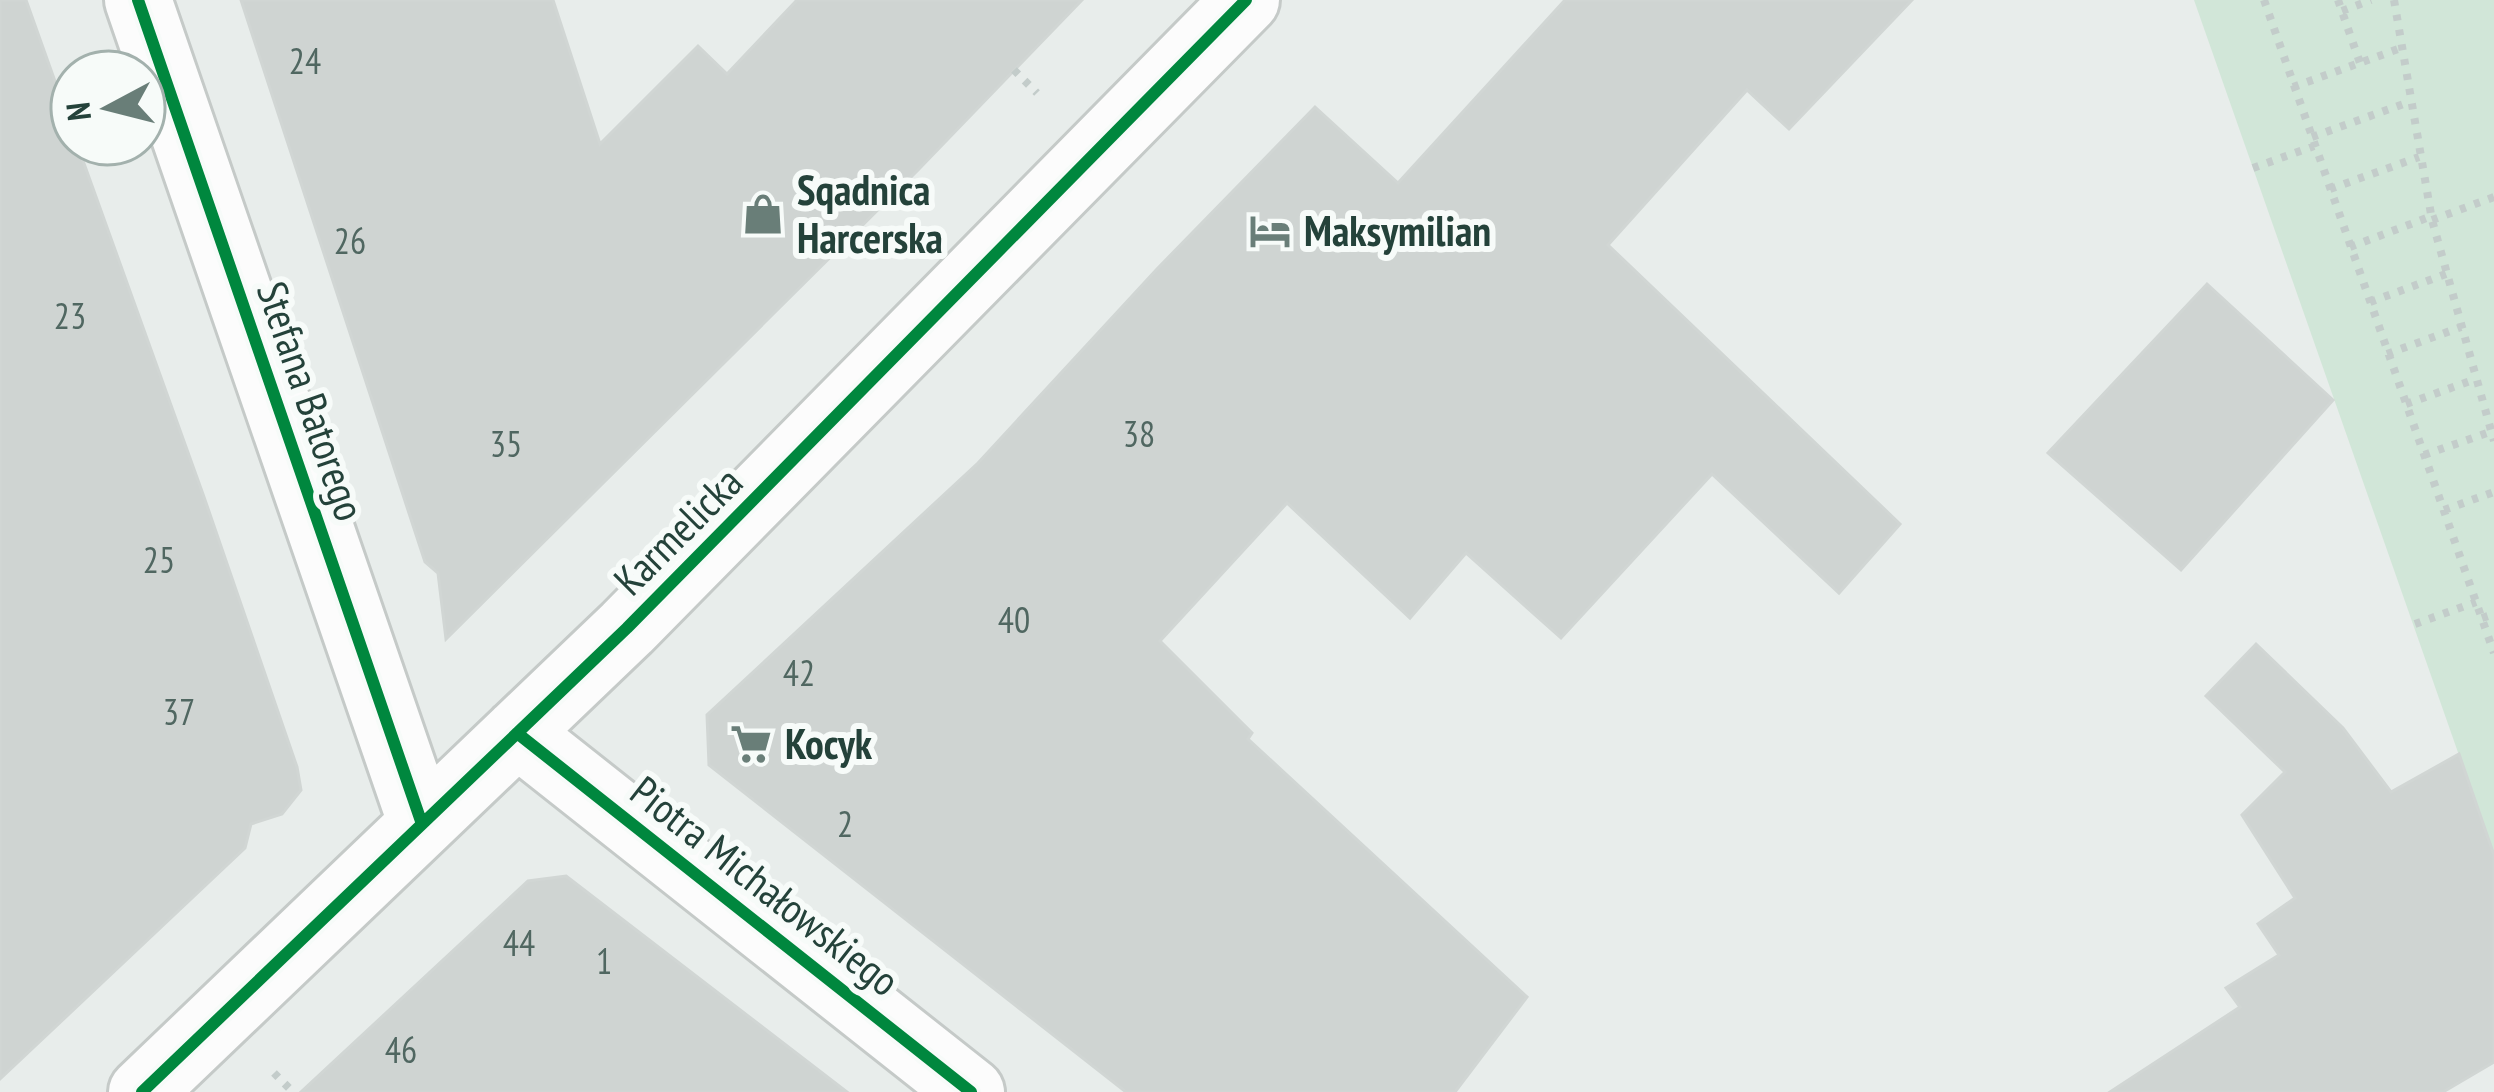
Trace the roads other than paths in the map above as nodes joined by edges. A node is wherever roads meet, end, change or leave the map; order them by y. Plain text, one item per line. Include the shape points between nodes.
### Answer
1 (138, 0) edge
2 (1246, 0) edge
3 (518, 733) junction
4 (422, 824) junction
5 (142, 1092) edge
6 (971, 1092) edge

1 - 4 street, Stefana Batorego
2 - 3 street, Karmelicka
3 - 4 street, Karmelicka
3 - 6 street, Piotra Michałowskiego
4 - 5 street, Karmelicka

